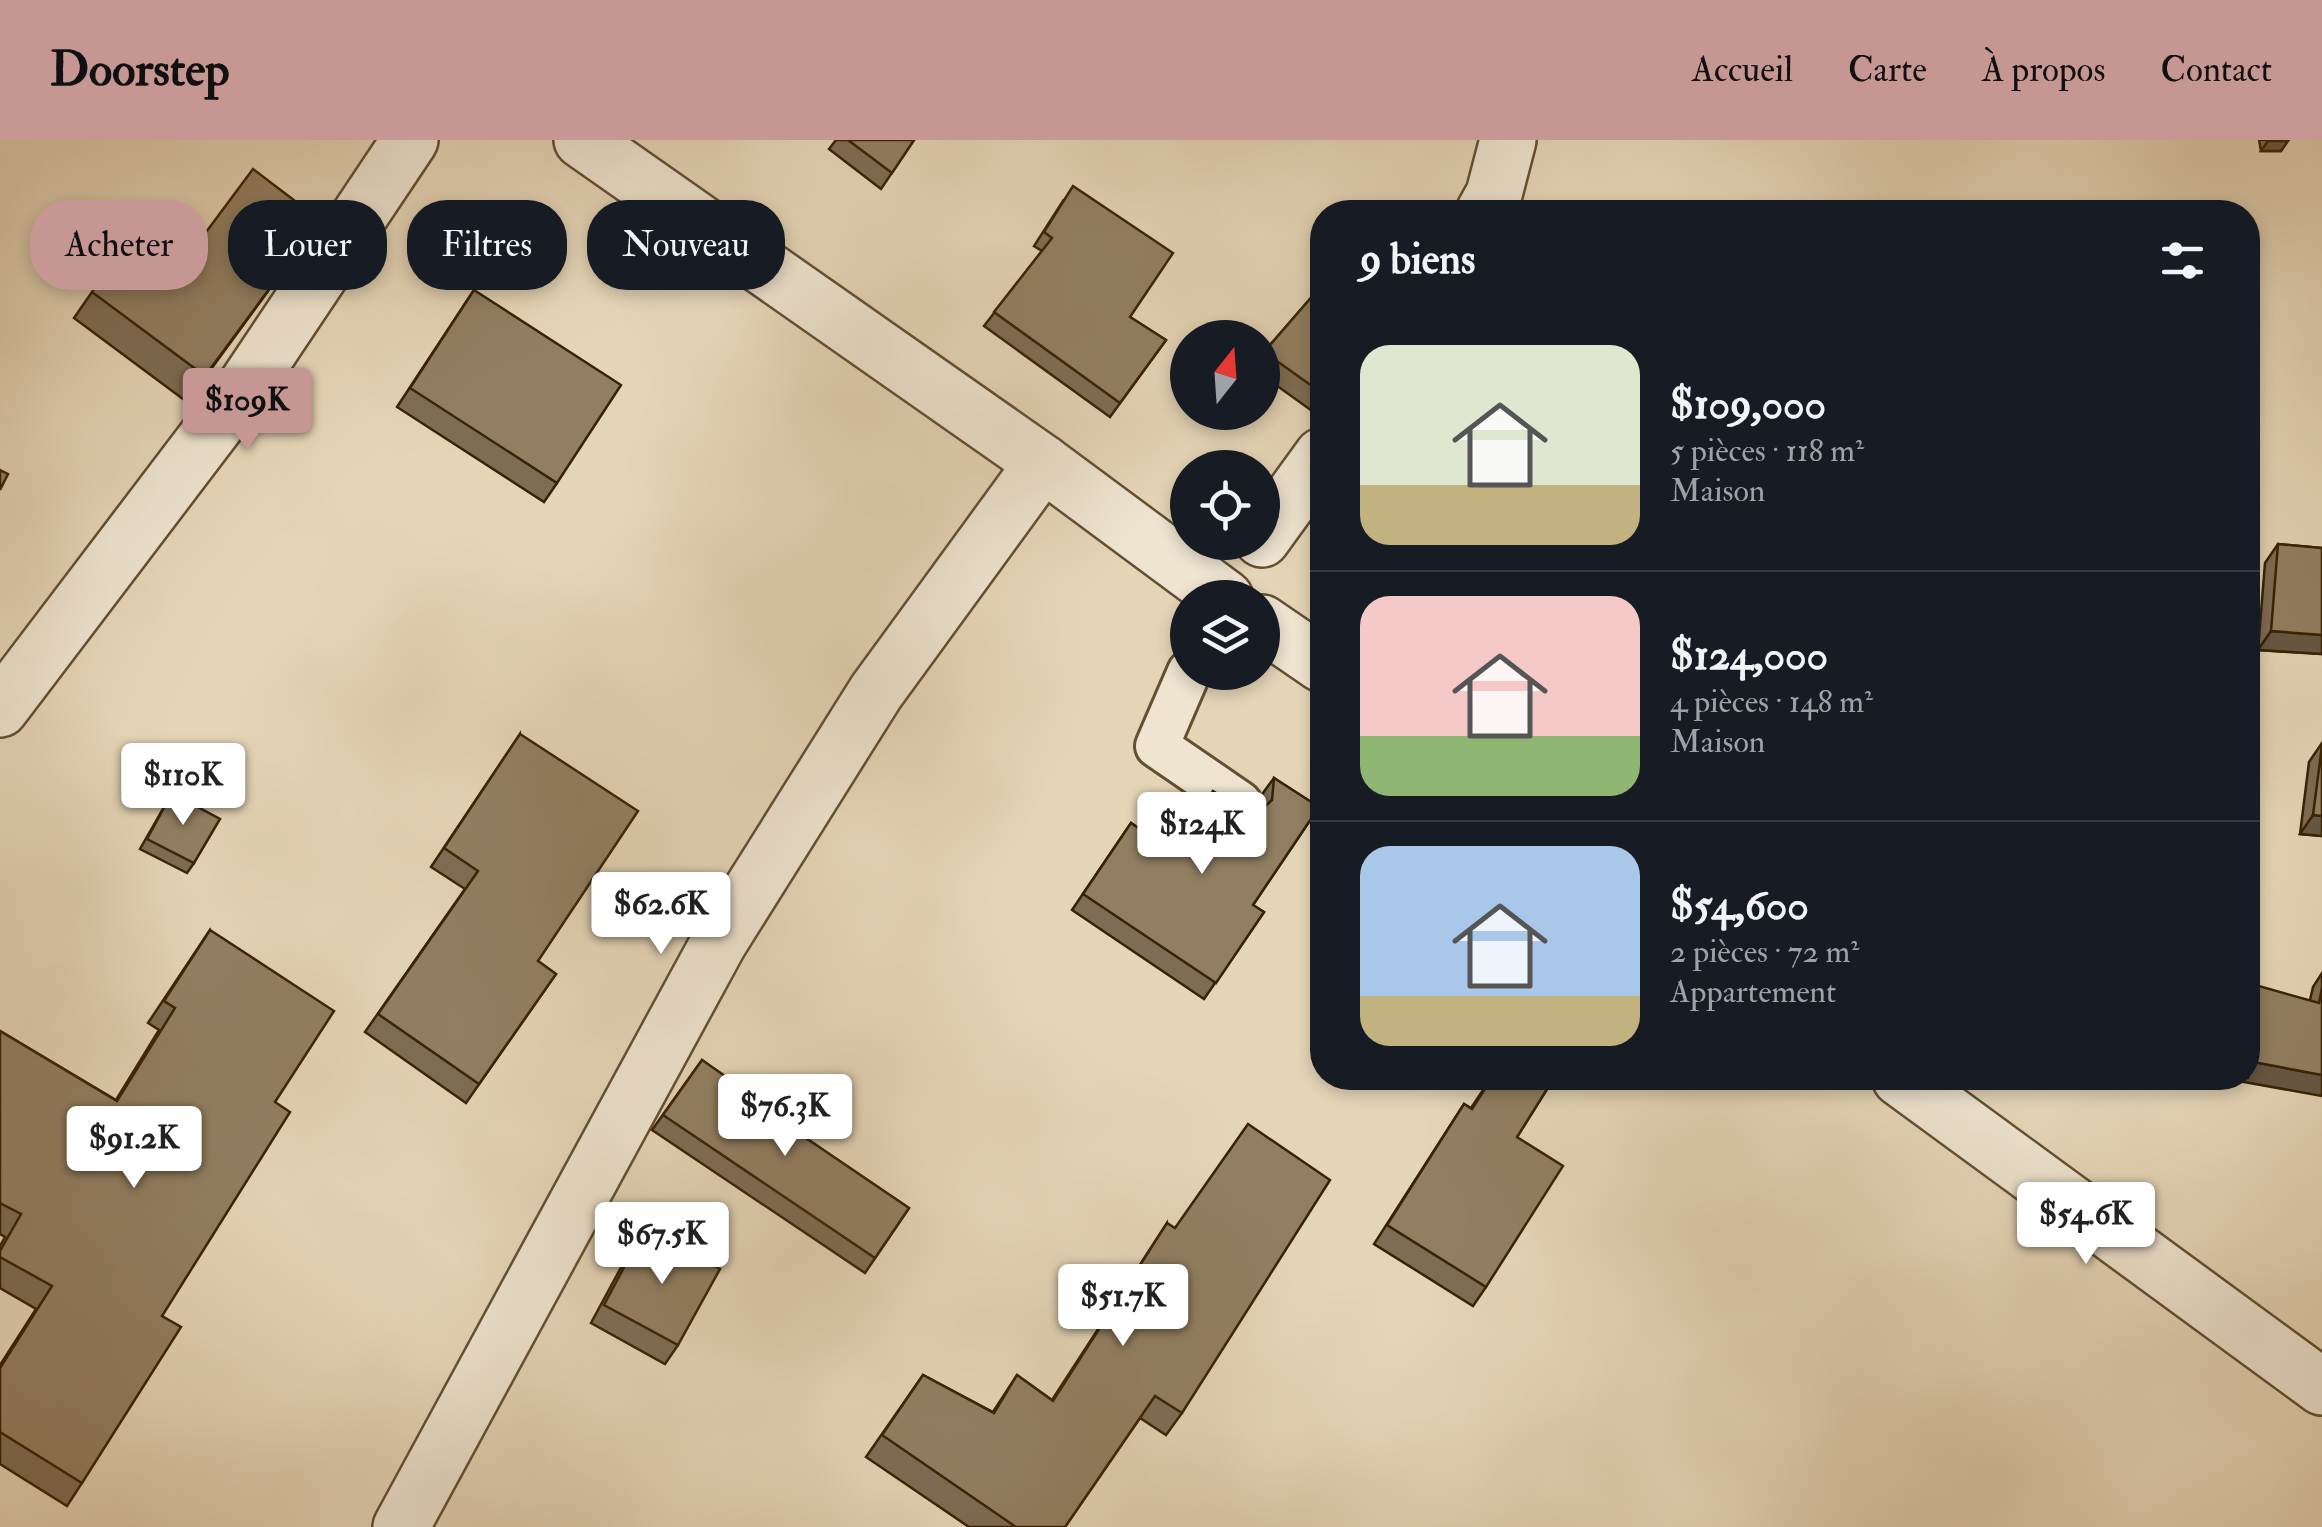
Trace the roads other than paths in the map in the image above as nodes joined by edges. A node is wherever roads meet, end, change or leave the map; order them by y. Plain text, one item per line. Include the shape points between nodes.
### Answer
1 (410, 140) edge
2 (582, 140) edge
3 (1508, 140) edge
4 (1491, 200) edge
5 (1043, 464) junction
6 (1310, 473) edge
7 (1280, 515) edge
8 (1202, 580) edge
9 (1280, 635) edge
10 (1310, 656) edge
11 (1180, 690) edge
12 (0, 709) edge
13 (1240, 804) edge
14 (1916, 1090) edge
15 (2322, 1387) edge
16 (401, 1527) edge

1 - 12 street via 246,384
2 - 5 street
3 - 4 street
5 - 8 street
5 - 16 street via 876,692 718,942
6 - 7 street
9 - 10 street
11 - 13 lane via 1157,746
14 - 15 street

